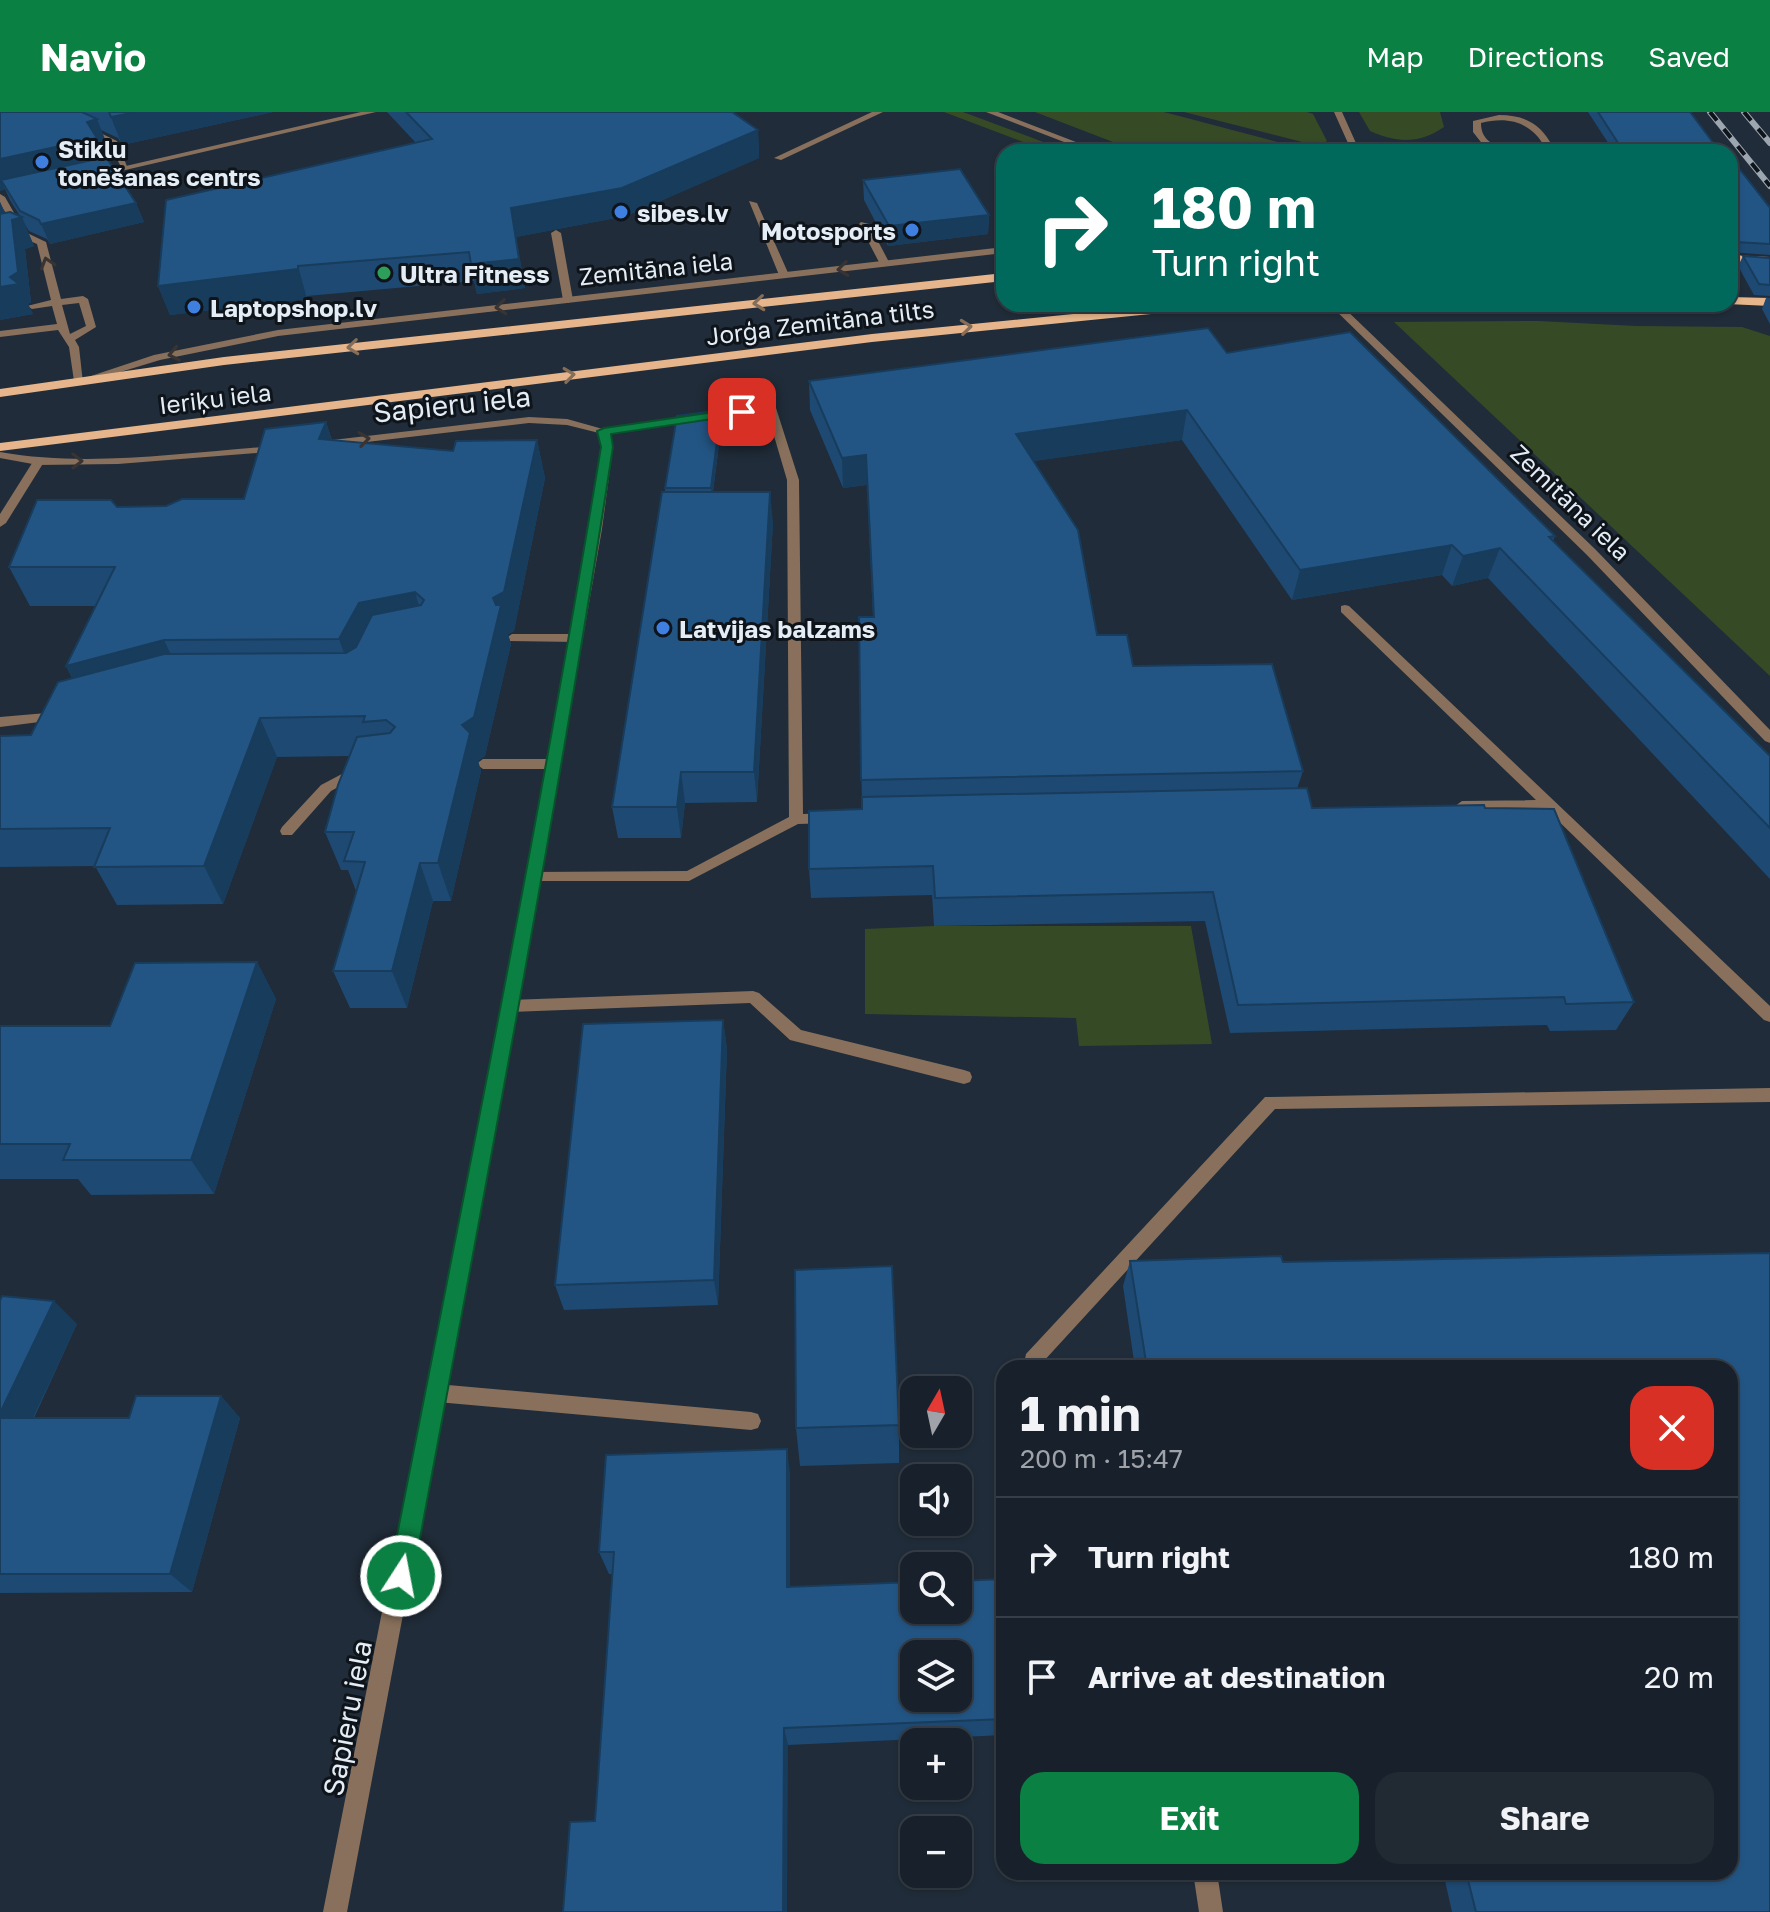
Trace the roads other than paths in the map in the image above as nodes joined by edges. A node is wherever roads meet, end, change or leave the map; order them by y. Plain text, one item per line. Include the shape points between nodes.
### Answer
1 (372, 112) edge
2 (879, 112) edge
3 (990, 112) edge
4 (1338, 112) edge
5 (1488, 114) edge
6 (76, 125) edge
7 (1076, 144) edge
8 (1352, 144) edge
9 (1486, 144) edge
10 (1547, 144) edge
11 (778, 158) dead end
12 (125, 167) junction
13 (83, 177) edge
14 (14, 192) edge
15 (0, 196) edge
16 (752, 203) dead end
17 (864, 224) dead end
18 (556, 233) edge
19 (24, 235) junction
20 (0, 240) edge
21 (996, 251) edge
22 (1738, 259) edge
23 (1770, 261) edge
24 (885, 264) junction
25 (784, 275) junction
26 (996, 278) edge
27 (568, 300) junction
28 (58, 301) junction
29 (1738, 301) edge
30 (1770, 302) edge
31 (32, 306) dead end
32 (1131, 312) edge
33 (1342, 312) edge
34 (63, 326) junction
35 (0, 334) edge
36 (69, 339) junction
37 (430, 339) joint
38 (79, 381) junction
39 (436, 392) joint
40 (0, 393) edge
41 (604, 431) junction
42 (308, 445) edge
43 (0, 447) edge
44 (293, 447) edge
45 (0, 455) edge
46 (38, 462) junction
47 (0, 523) edge
48 (1345, 609) dead end
49 (512, 638) dead end
50 (577, 638) junction
51 (71, 715) edge
52 (0, 722) edge
53 (1770, 738) edge
54 (483, 764) dead end
55 (554, 764) junction
56 (372, 768) edge
57 (1550, 805) junction
58 (1440, 807) edge
59 (843, 818) edge
60 (796, 819) junction
61 (287, 831) dead end
62 (533, 877) junction
63 (510, 1006) junction
64 (1770, 1016) edge
65 (964, 1077) dead end
66 (1770, 1095) edge
67 (1033, 1360) edge
68 (437, 1393) junction
69 (751, 1421) dead end
70 (1206, 1880) edge
71 (335, 1912) edge
72 (1211, 1912) edge

1 - 12 street
2 - 11 street
3 - 7 street
4 - 8 street
5 - 9 street via 1476,128
5 - 10 street via 1538,127
6 - 12 street via 114,143
12 - 13 street
14 - 15 street
15 - 19 street
16 - 25 street
17 - 24 street
18 - 27 street
19 - 20 street
28 -> 19 street via 41,242
21 - 24 street, Zemitāna iela
22 - 23 main road
24 -> 25 street, Zemitāna iela
25 - 27 street, Zemitāna iela
26 -> 37 main road, Jorģa Zemitāna tilts
27 -> 38 street, Zemitāna iela via 278,333 158,357
28 - 31 street
28 - 34 street
28 - 36 street via 85,302 91,327
29 - 30 main road
39 -> 32 main road, Jorģa Zemitāna tilts
33 - 53 street, Zemitāna iela via 1591,552
34 - 35 street
34 - 36 street
36 - 38 street
37 -> 38 main road, Ieriķu iela
38 - 40 main road, Ieriķu iela
39 - 43 main road, Ieriķu iela
42 -> 41 street, Sapieru iela via 529,420
41 - 50 street, Sapieru iela via 607,447
41 - 60 street via 771,408 793,480
46 -> 44 street via 165,459
45 - 46 street
46 - 47 street
48 - 57 street
49 - 50 street
50 - 55 street, Sapieru iela
51 - 52 street
54 - 55 street
55 - 62 street, Sapieru iela
56 - 61 street via 326,788
57 - 58 street
57 - 64 street
59 - 60 street
60 - 62 street via 689,876
62 - 63 street, Sapieru iela
63 - 65 street via 753,997 796,1035
63 - 68 street, Sapieru iela
66 - 67 street via 1271,1102
68 - 69 street
68 - 71 street, Sapieru iela
70 - 72 street

